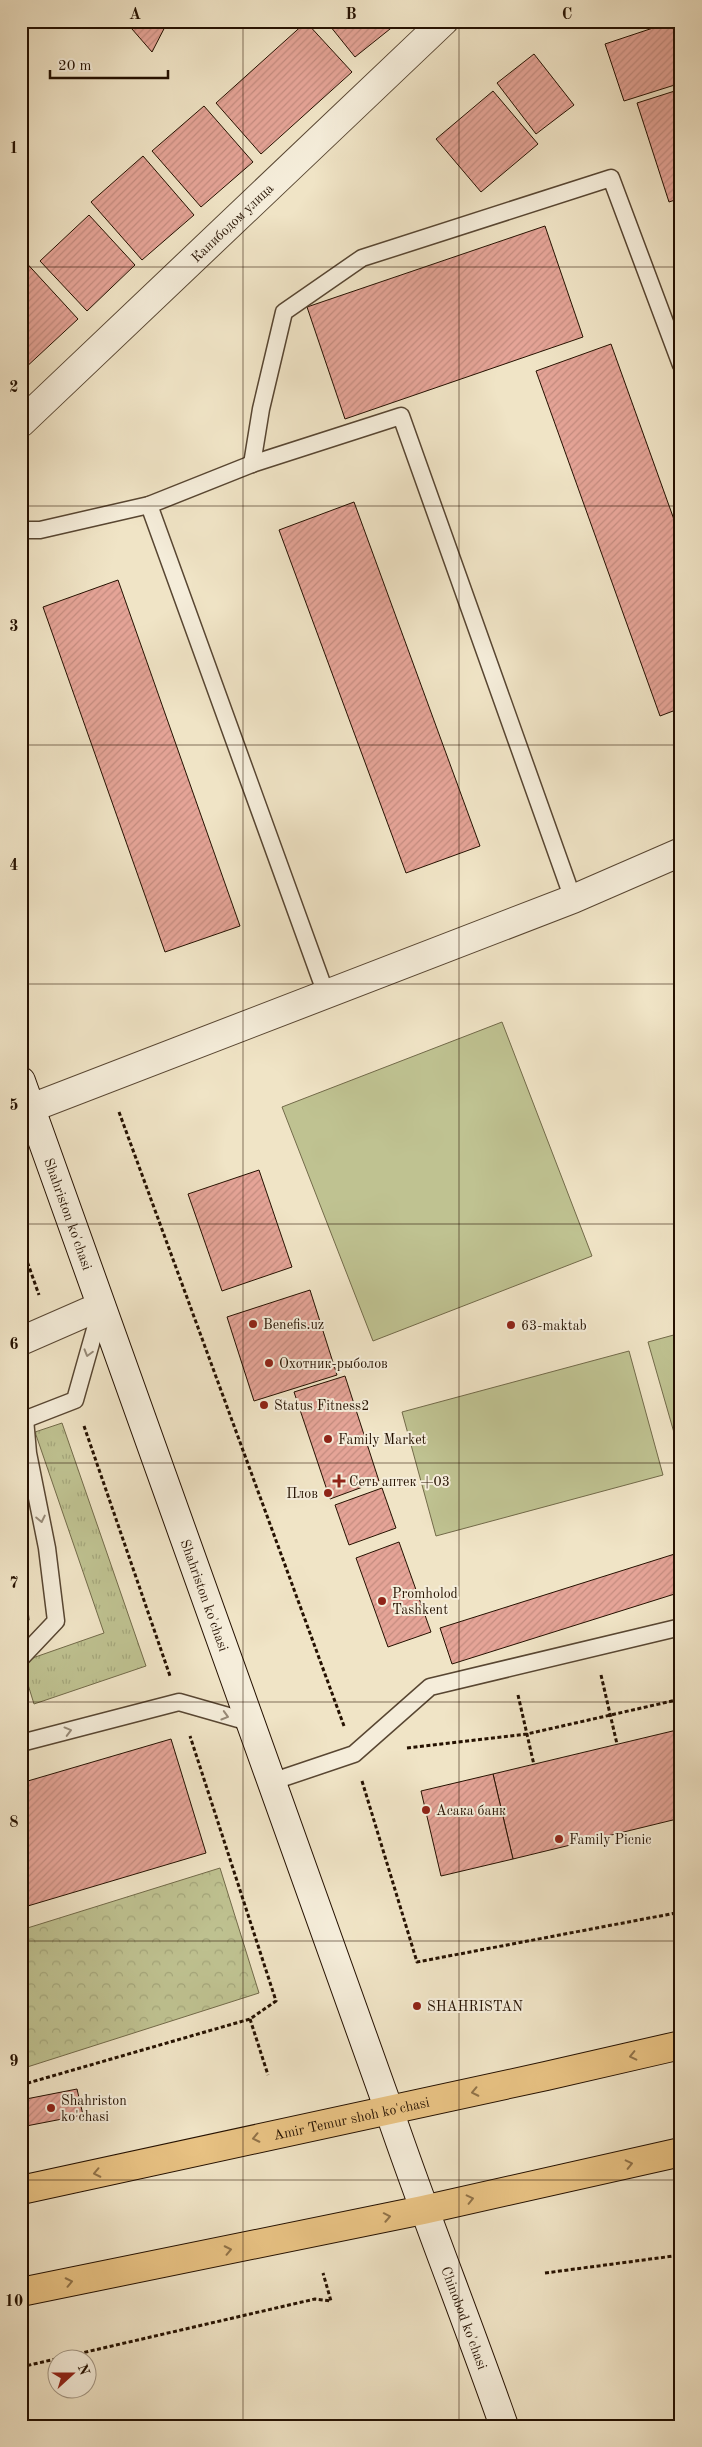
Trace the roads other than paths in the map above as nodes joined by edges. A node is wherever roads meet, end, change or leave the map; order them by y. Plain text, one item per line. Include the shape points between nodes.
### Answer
1 (444, 21) edge
2 (681, 365) edge
3 (21, 423) edge
4 (252, 464) junction
5 (149, 505) junction
6 (21, 530) edge
7 (681, 852) edge
8 (573, 899) junction
9 (326, 994) junction
10 (21, 1081) edge
11 (31, 1108) junction
12 (102, 1306) junction
13 (21, 1340) edge
14 (23, 1420) edge
15 (681, 1627) edge
16 (21, 1658) edge
17 (249, 1722) junction
18 (21, 1744) edge
19 (271, 1782) junction
20 (681, 2044) edge
21 (389, 2110) junction
22 (681, 2152) edge
23 (21, 2190) edge
24 (423, 2210) junction
25 (21, 2292) edge
26 (504, 2426) edge

1 - 3 main road, Канибодом улица
2 - 4 lane via 612,178 362,258 284,312 261,408
4 - 5 lane
4 - 8 lane via 401,416
5 - 6 lane via 40,530
5 - 9 lane
7 - 8 main road
8 - 9 main road
9 - 11 main road
10 - 11 main road, Shahriston ko'chasi
11 - 12 main road, Shahriston ko'chasi
12 - 13 main road
12 -> 14 lane via 75,1400
12 - 17 main road, Shahriston ko'chasi
14 -> 16 lane via 47,1548 56,1621
15 - 19 lane via 430,1686 354,1754
18 -> 17 lane via 179,1702
17 - 19 main road, Shahriston ko'chasi
19 - 21 main road, Shahriston ko'chasi
20 -> 21 main road, Amir Temur shoh ko'chasi
21 -> 23 main road, Amir Temur shoh ko'chasi
21 - 24 main road, Chinobod ko'chasi
24 -> 22 main road
25 -> 24 main road
24 - 26 main road, Chinobod ko'chasi via 459,2297

